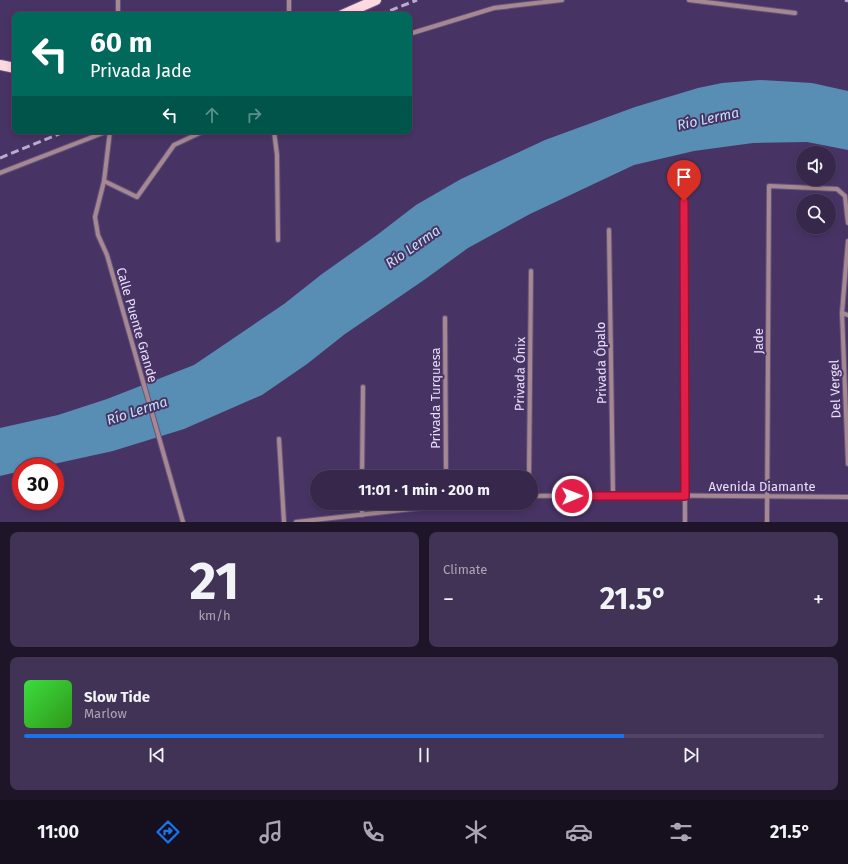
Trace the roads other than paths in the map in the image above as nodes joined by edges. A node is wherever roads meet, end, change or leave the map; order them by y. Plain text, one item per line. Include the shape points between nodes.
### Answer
1 (118, 0) edge
2 (289, 0) edge
3 (376, 0) edge
4 (562, 0) edge
5 (689, 0) edge
6 (118, 12) edge
7 (289, 12) edge
8 (349, 12) edge
9 (795, 13) dead end
10 (412, 33) edge
11 (0, 65) edge
12 (12, 67) edge
13 (101, 134) edge
14 (109, 134) edge
15 (198, 134) edge
16 (274, 134) edge
17 (0, 173) edge
18 (104, 181) junction
19 (684, 201) dead end
20 (848, 223) edge
21 (609, 230) dead end
22 (278, 240) dead end
23 (848, 241) edge
24 (531, 271) dead end
25 (842, 313) junction
26 (848, 315) edge
27 (445, 318) dead end
28 (363, 387) dead end
29 (279, 439) dead end
30 (848, 464) edge
31 (362, 470) edge
32 (446, 470) edge
33 (528, 470) edge
34 (613, 495) junction
35 (538, 496) edge
36 (685, 496) junction
37 (768, 496) junction
38 (848, 497) edge
39 (362, 510) edge
40 (400, 510) edge
41 (362, 515) junction
42 (183, 522) edge
43 (284, 522) edge
44 (296, 522) edge
45 (685, 522) edge
46 (767, 522) edge

1 - 6 street
2 - 7 street
3 - 8 main road
4 - 10 street via 494,8
5 - 9 street
11 - 12 main road
13 - 17 street
14 - 18 street, Calle Puente Grande
15 - 18 street via 174,145 138,197
16 - 22 street
18 - 42 street, Calle Puente Grande via 95,217 98,235 107,255
19 - 36 street
20 - 37 street, Jade via 845,196 837,190 768,186
21 - 34 street, Privada Ópalo
23 - 25 street, Del Vergel
24 - 33 street, Privada Ónix
25 - 26 street
25 - 30 street, Del Vergel
27 - 32 street, Privada Turquesa
28 - 31 street
29 - 43 street
34 - 35 street, Avenida Diamante
34 - 36 street, Avenida Diamante
36 - 37 street, Avenida Diamante
36 - 45 street
37 - 38 street, Avenida Diamante
37 - 46 street, Jade
39 - 41 street
40 - 41 street
41 - 44 street

